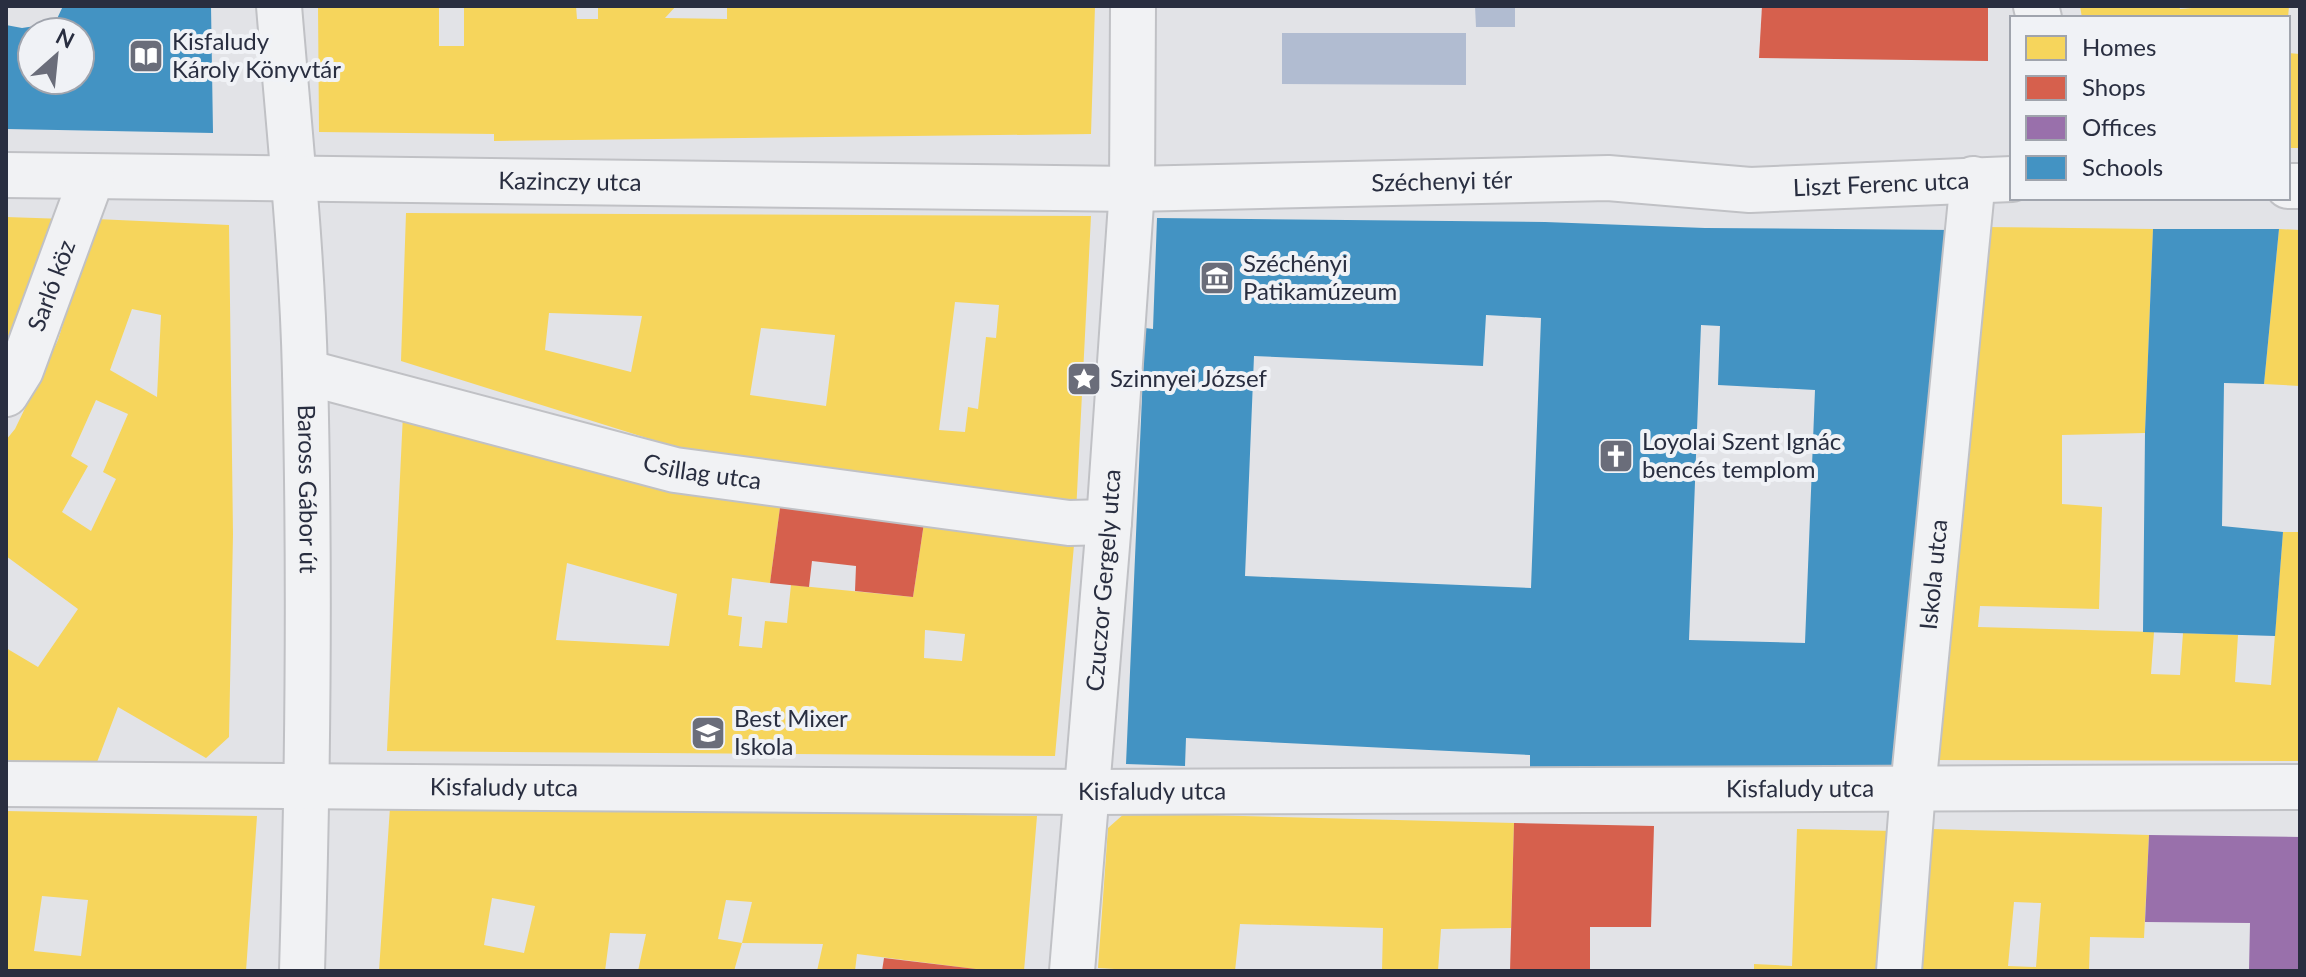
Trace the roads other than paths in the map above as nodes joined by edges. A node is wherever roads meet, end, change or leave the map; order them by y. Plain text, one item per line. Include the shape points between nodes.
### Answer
1 (279, 6) edge
2 (1133, 6) edge
3 (6, 175) edge
4 (92, 177) junction
5 (294, 179) junction
6 (1992, 179) edge
7 (1132, 189) junction
8 (1750, 190) joint
9 (305, 372) junction
10 (6, 394) edge
11 (1109, 522) junction
12 (6, 784) edge
13 (308, 787) junction
14 (2300, 787) edge
15 (1913, 789) junction
16 (1085, 792) junction
17 (302, 971) edge
18 (1072, 971) edge
19 (1899, 971) edge

1 - 5 street, Baross Gábor út
2 - 7 street, Czuczor Gergely utca
3 - 4 street, Kazinczy utca
4 - 5 street, Kazinczy utca
4 - 10 street, Sarló köz via 21,370
5 - 7 street, Kazinczy utca
5 - 9 street, Baross Gábor út
6 - 8 street, Liszt Ferenc utca
6 - 15 street, Iskola utca
7 - 8 street, Széchenyi tér via 1608,178
7 - 11 street, Czuczor Gergely utca
9 - 11 street, Csillag utca via 675,470 1069,523
9 - 13 street, Baross Gábor út
11 - 16 street, Czuczor Gergely utca
12 - 13 street, Kisfaludy utca
13 - 16 street, Kisfaludy utca
13 - 17 street, Baross Gábor út
14 - 15 street, Kisfaludy utca
15 - 16 street, Kisfaludy utca
15 - 19 street, Iskola utca
16 - 18 street, Czuczor Gergely utca

